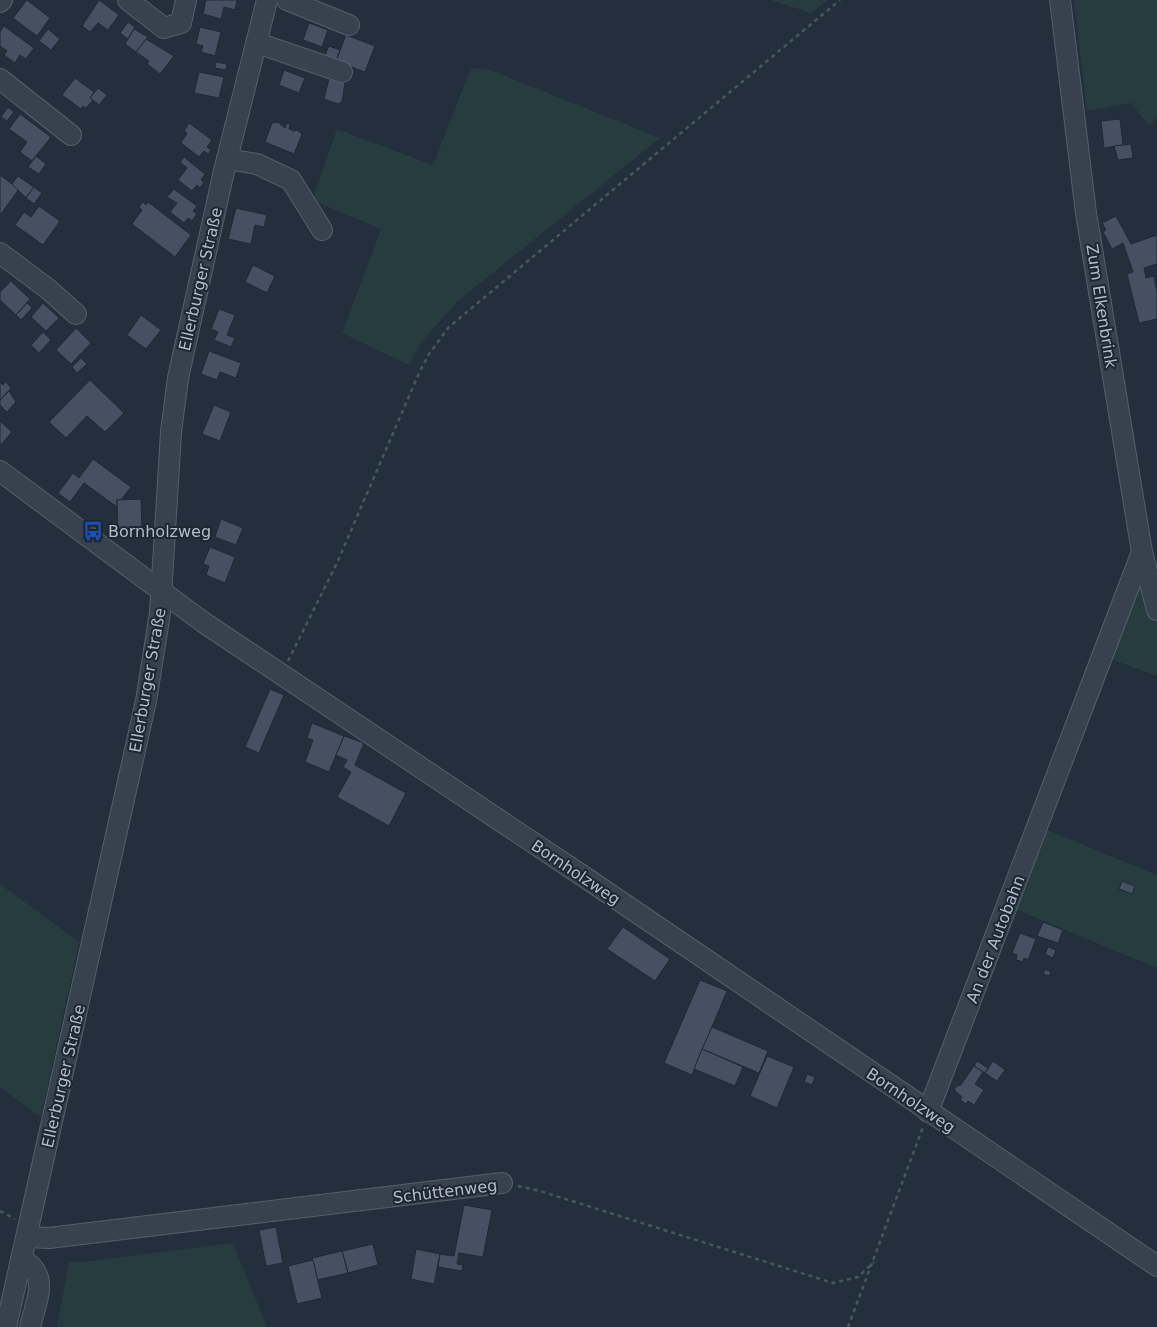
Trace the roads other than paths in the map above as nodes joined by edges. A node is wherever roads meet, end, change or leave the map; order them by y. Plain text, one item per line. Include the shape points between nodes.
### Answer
1 (128, 0) edge
2 (186, 0) edge
3 (267, 0) edge
4 (287, 0) edge
5 (1060, 0) edge
6 (350, 25) dead end
7 (256, 43) junction
8 (342, 72) dead end
9 (0, 79) edge
10 (71, 135) dead end
11 (227, 160) junction
12 (322, 230) dead end
13 (0, 254) edge
14 (76, 314) dead end
15 (0, 471) edge
16 (1142, 552) junction
17 (161, 593) junction
18 (1122, 607) junction
19 (1157, 609) edge
20 (928, 1112) junction
21 (502, 1183) road end
22 (27, 1237) junction
23 (21, 1259) junction
24 (1157, 1266) edge
25 (6, 1327) edge
26 (30, 1327) edge

1 - 2 street via 164,28 181,23
3 - 7 street, Ellerburger Straße
4 - 6 street
5 - 16 street, Zum Elkenbrink via 1086,213
7 - 8 street
7 - 11 street, Ellerburger Straße
9 - 10 street
11 - 12 street via 257,164 291,180
11 - 17 street, Ellerburger Straße via 174,406
13 - 14 street
15 - 17 street, Bornholzweg
16 - 18 street, An der Autobahn
16 - 19 street, Zum Elkenbrink
17 - 20 street, Bornholzweg via 572,868
17 - 22 street, Ellerburger Straße via 146,701
18 - 19 street via 1144,601
18 - 20 street, An der Autobahn
20 - 24 street, Bornholzweg
21 - 22 street, Schüttenweg via 49,1238
22 - 23 street, Ellerburger Straße
23 - 25 street, Ellerburger Straße
23 - 26 street via 32,1264 38,1274 39,1286

